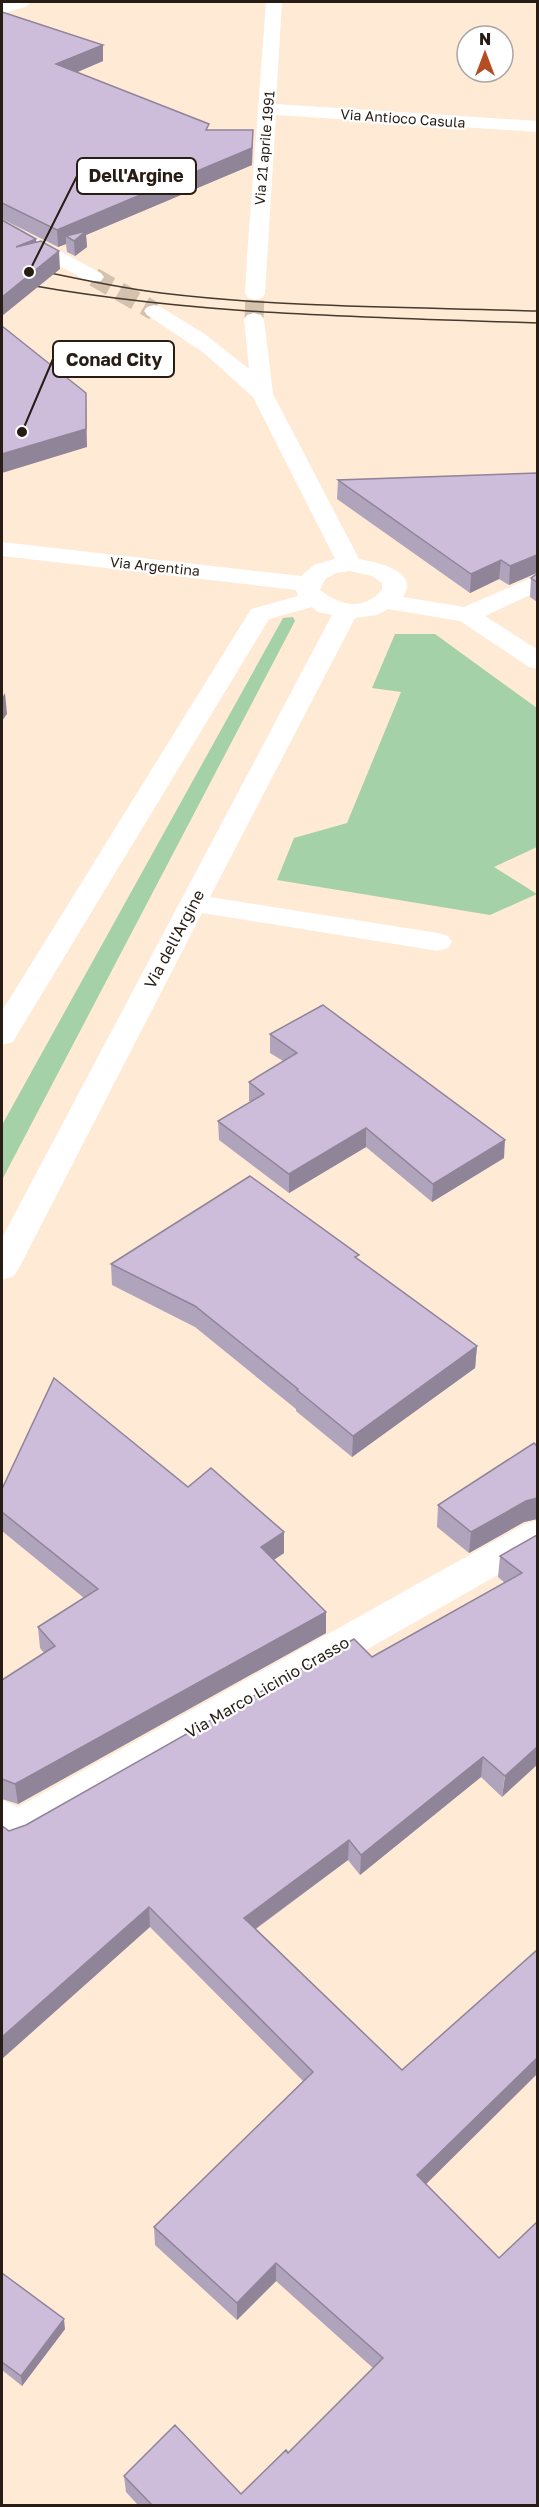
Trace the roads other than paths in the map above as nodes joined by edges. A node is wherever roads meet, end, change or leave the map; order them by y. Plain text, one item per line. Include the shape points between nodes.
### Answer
1 (22, 2) edge
2 (274, 2) edge
3 (2, 9) edge
4 (269, 109) junction
5 (537, 127) edge
6 (2, 226) edge
7 (94, 277) tunnel mouth
8 (255, 294) tunnel mouth
9 (154, 311) tunnel mouth
10 (254, 319) tunnel mouth
11 (262, 394) junction
12 (2, 549) edge
13 (350, 564) junction
14 (537, 582) edge
15 (311, 591) junction
16 (388, 602) junction
17 (346, 610) junction
18 (467, 615) junction
19 (537, 662) edge
20 (192, 903) junction
21 (438, 942) dead end
22 (2, 1035) edge
23 (2, 1268) edge
24 (537, 1534) edge
25 (2, 1817) edge

1 - 3 street
2 - 4 street, Via 21 aprile 1991
4 - 5 street, Via Antioco Casula
4 - 8 street, Via 21 aprile 1991 via 258,210
6 - 7 street
9 - 11 street via 234,364
10 - 11 street
11 - 13 street
12 - 15 street, Via Argentina
13 - 15 street via 313,576
13 - 16 street via 368,566 391,576 396,592
14 - 18 street
15 - 17 street, Via Argentina via 332,608
15 - 22 street via 260,614
16 - 17 street
16 - 18 street
17 - 20 street, Via dell'Argine
18 - 19 street
20 - 21 street
20 - 23 street, Via dell'Argine
24 - 25 street, Via Marco Licinio Crasso via 13,1831

